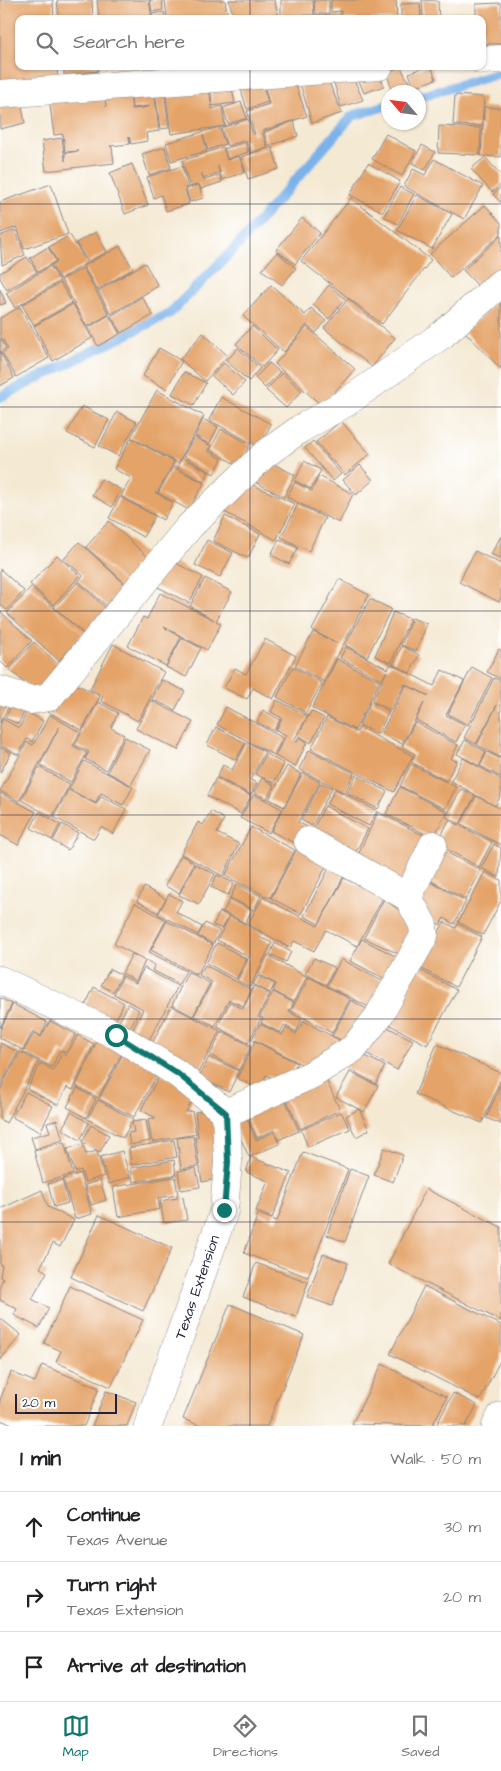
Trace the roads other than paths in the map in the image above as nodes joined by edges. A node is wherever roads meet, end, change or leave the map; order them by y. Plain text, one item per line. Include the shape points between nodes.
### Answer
1 (501, 59) edge
2 (486, 60) edge
3 (325, 70) edge
4 (0, 94) edge
5 (501, 283) edge
6 (0, 690) edge
7 (308, 841) dead end
8 (432, 845) dead end
9 (408, 897) junction
10 (0, 980) edge
11 (226, 1113) junction
12 (501, 1416) edge
13 (148, 1426) edge
14 (496, 1426) edge

1 - 2 street
3 - 4 street
5 - 6 street via 443,334 347,402 300,429 264,455 189,527 49,697 30,700
7 - 9 street
8 - 9 street
9 - 11 street via 423,925 424,936 378,1017 354,1048 311,1075
10 - 11 street via 116,1035 178,1074
11 - 13 street, Texas Extension via 228,1162 224,1210
12 - 14 street

